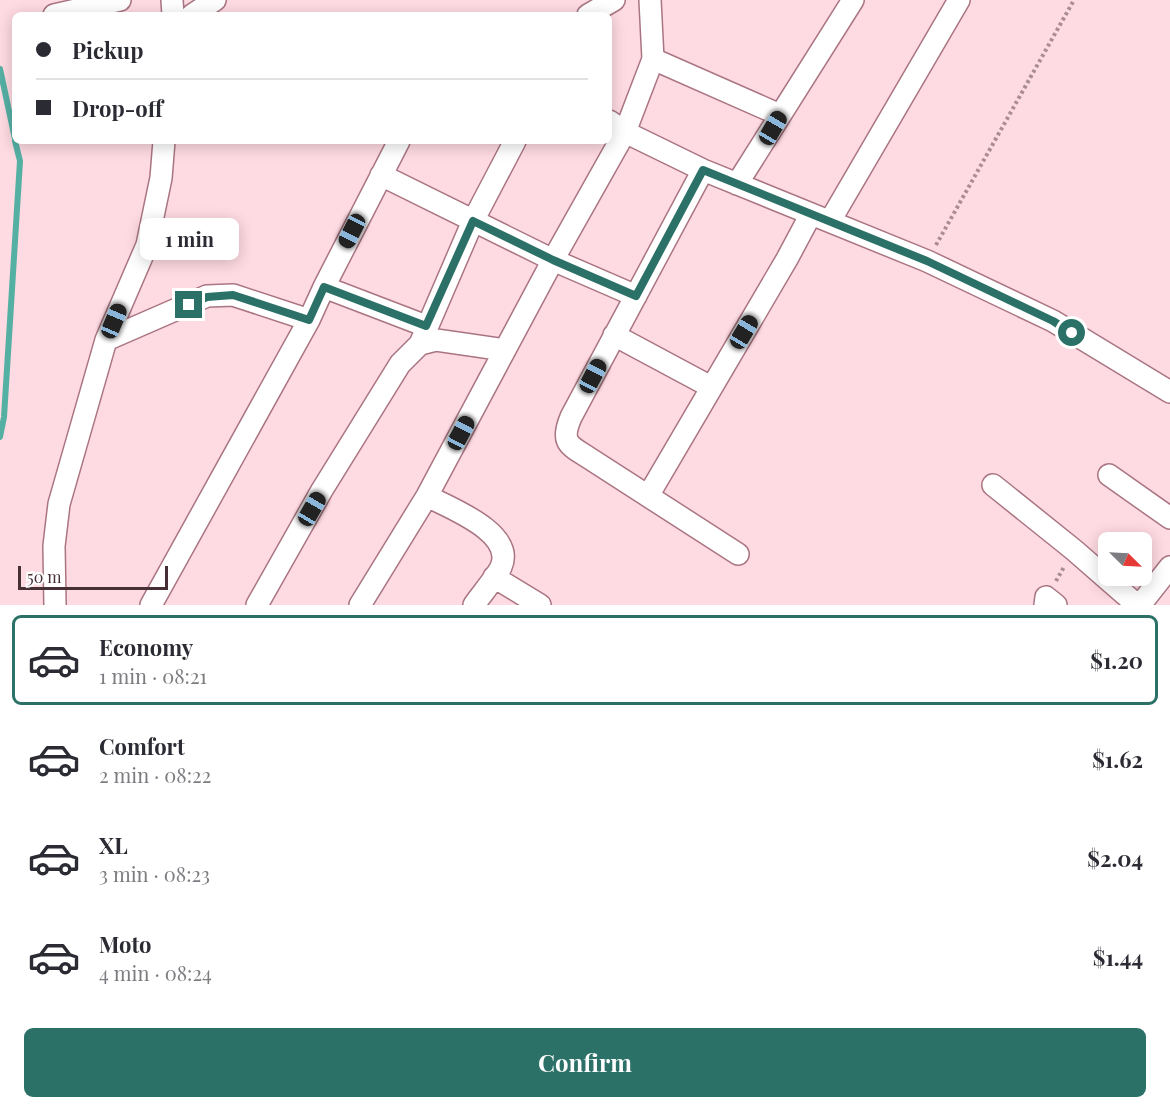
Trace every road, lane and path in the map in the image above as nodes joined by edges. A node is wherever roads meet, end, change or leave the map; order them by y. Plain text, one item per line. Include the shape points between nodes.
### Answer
1 (120, 0) edge
2 (215, 0) edge
3 (614, 0) edge
4 (650, 0) edge
5 (853, 0) edge
6 (959, 0) edge
7 (1074, 0) edge
8 (67, 12) edge
9 (197, 12) edge
10 (593, 12) edge
11 (653, 59) junction
12 (780, 115) junction
13 (617, 126) edge
14 (164, 144) edge
15 (397, 144) edge
16 (513, 144) edge
17 (608, 144) edge
18 (703, 170) junction
19 (381, 175) junction
20 (737, 183) junction
21 (821, 217) junction
22 (473, 221) junction
23 (553, 260) junction
24 (927, 261) junction
25 (324, 287) junction
26 (636, 296) junction
27 (309, 320) junction
28 (423, 335) junction
29 (614, 335) junction
30 (106, 340) junction
31 (505, 350) junction
32 (711, 387) junction
33 (1170, 392) edge
34 (1109, 475) dead end
35 (993, 485) dead end
36 (428, 496) junction
37 (648, 496) junction
38 (1170, 518) edge
39 (1074, 550) junction
40 (738, 554) dead end
41 (494, 577) junction
42 (1166, 580) edge
43 (157, 602) edge
44 (1049, 602) edge
45 (56, 605) edge
46 (257, 605) edge
47 (360, 605) edge
48 (474, 605) edge
49 (540, 605) edge
50 (1138, 605) edge

1 - 8 street
2 - 9 street
3 - 10 street
4 - 11 street
5 - 12 street
6 - 21 street
7 - 24 path
11 - 12 street
11 - 13 street
12 - 20 street
13 - 18 street
14 - 30 street via 147,245
15 - 19 street
16 - 22 street
17 - 23 street
18 - 20 street
18 - 26 street
19 - 22 street
19 - 25 street
20 - 21 street
21 - 24 street
21 - 32 street via 788,259
22 - 23 street
22 - 28 street
23 - 26 street
23 - 31 street
24 - 33 street via 1053,321
25 - 27 street
25 - 28 street
26 - 29 street
27 - 30 street via 233,295 207,297
27 - 43 street
28 - 31 street
28 - 46 street via 400,364 322,490
29 - 32 street
29 - 37 street via 571,417 565,439
30 - 45 street via 58,504 54,546
31 - 36 street
32 - 37 street
34 - 38 street
35 - 39 street
36 - 41 street via 488,529 503,553 501,567
36 - 47 street
37 - 40 street
39 - 44 path
39 - 50 street
41 - 48 street
41 - 49 street
42 - 50 street

